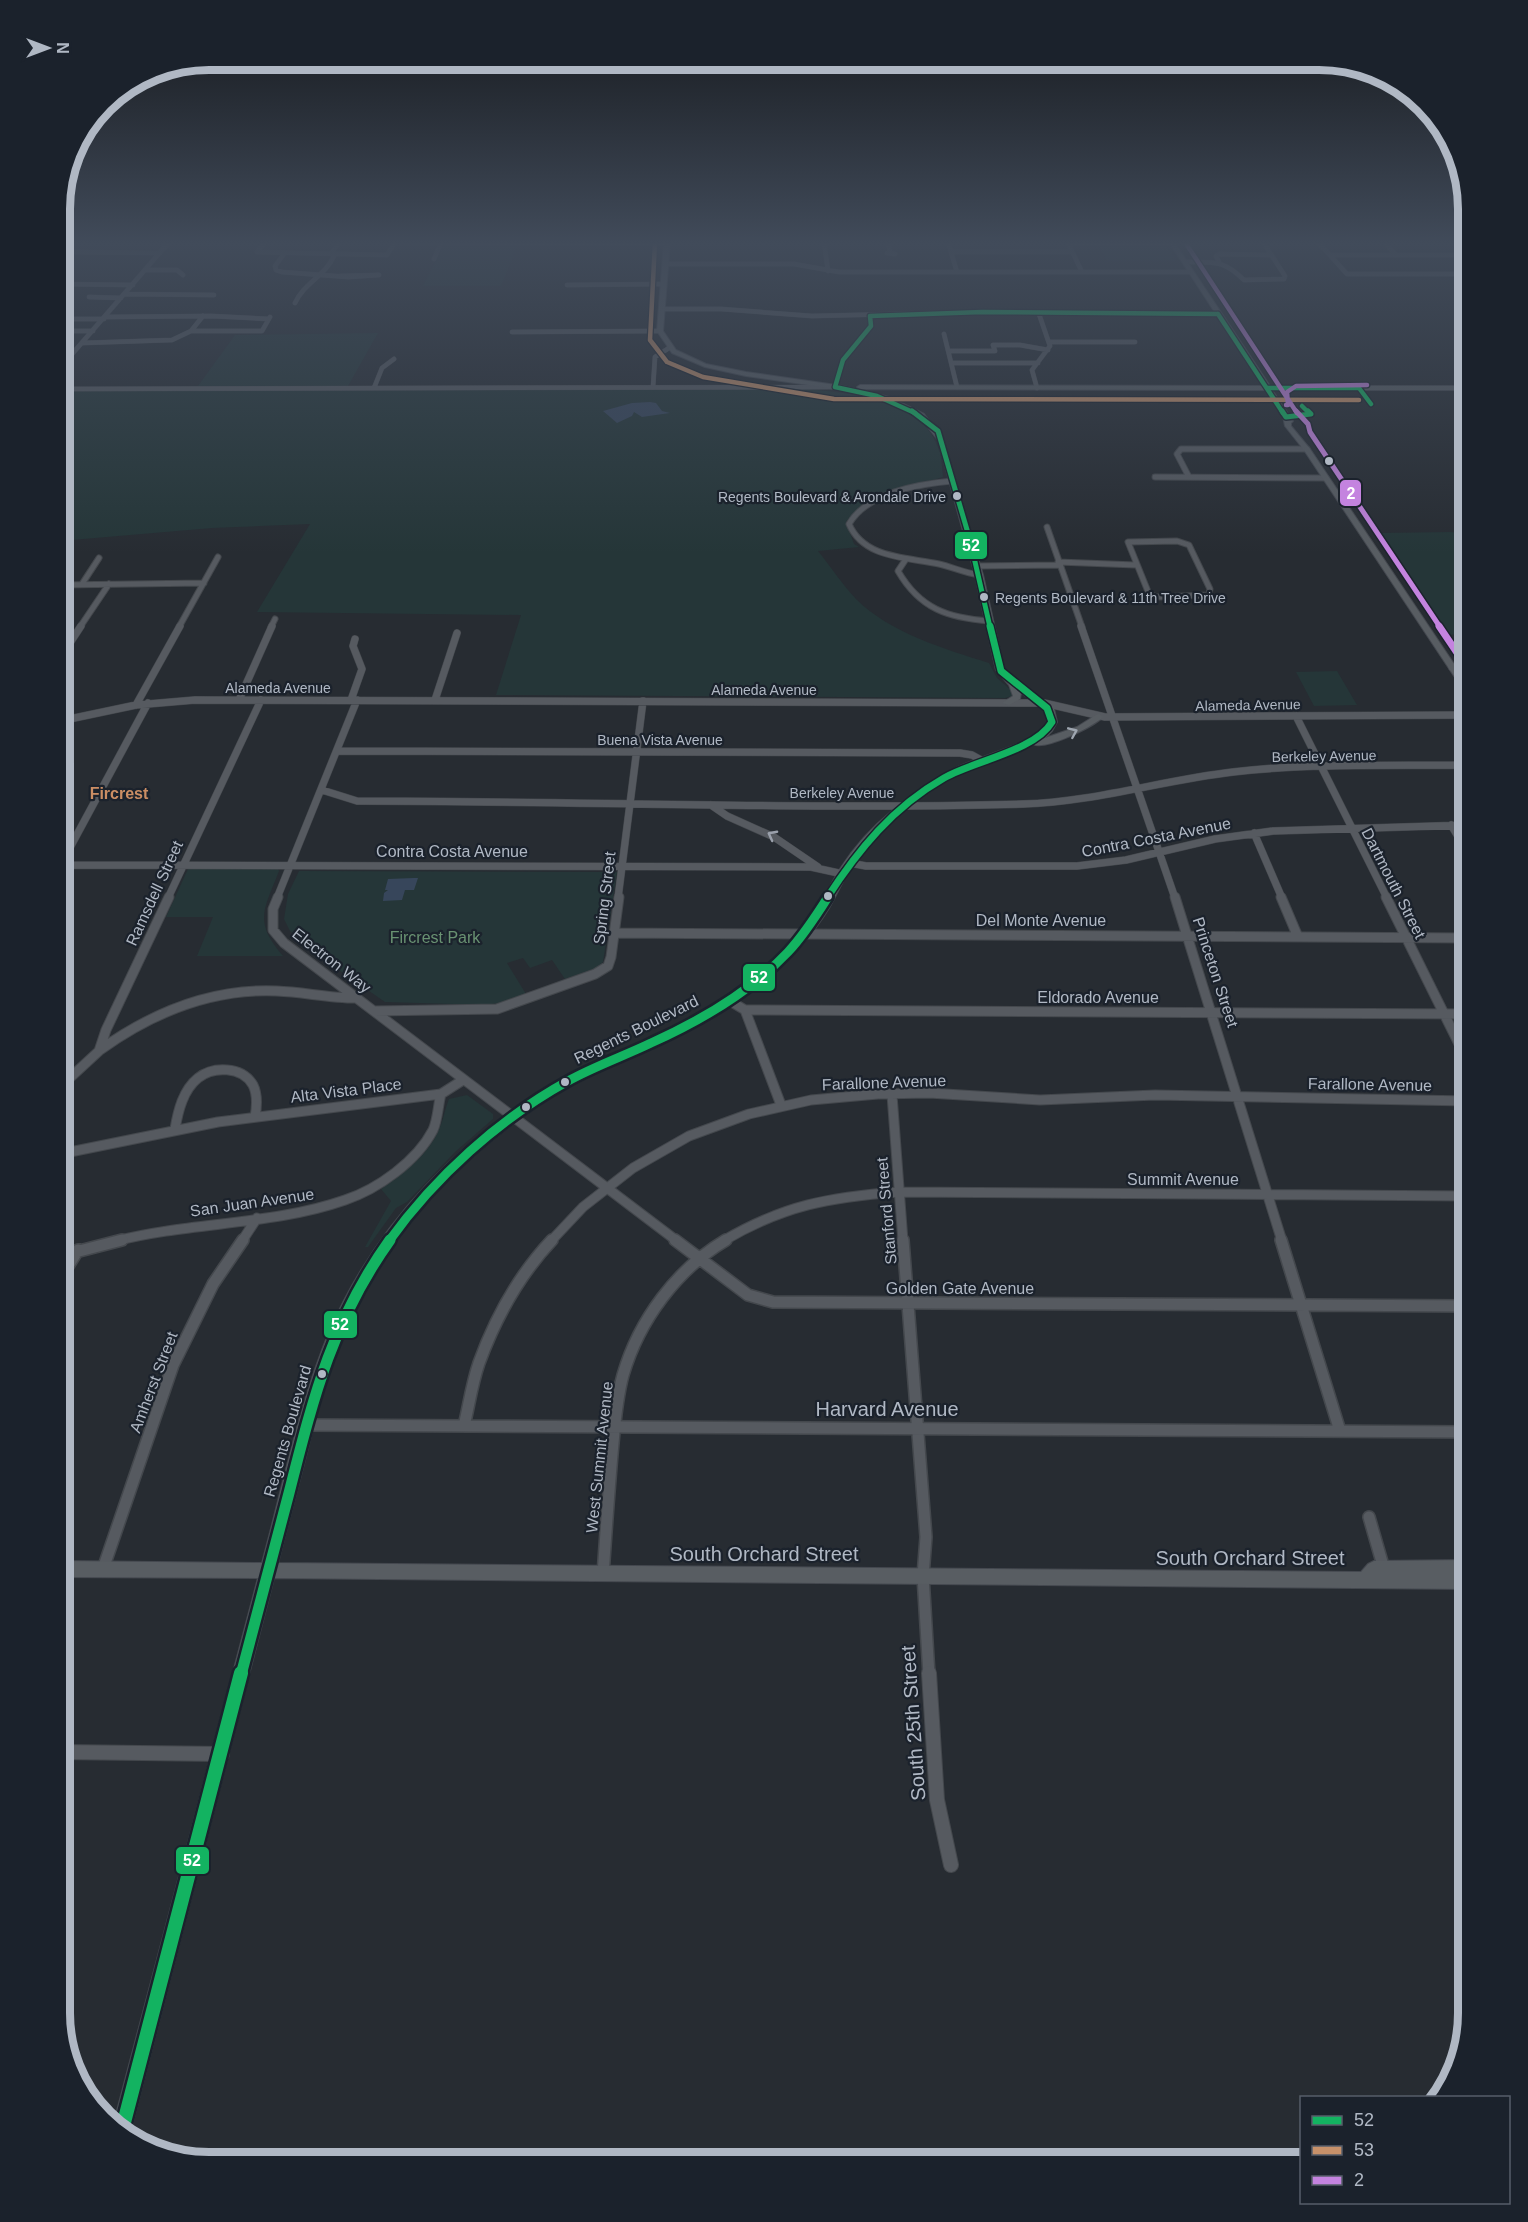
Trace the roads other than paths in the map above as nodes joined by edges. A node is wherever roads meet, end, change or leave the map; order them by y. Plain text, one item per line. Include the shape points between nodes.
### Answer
1 (855, 346) edge
2 (947, 346) edge
3 (993, 346) edge
4 (1024, 346) edge
5 (1049, 346) edge
6 (1239, 346) edge
7 (669, 348) joint
8 (1048, 350) junction
9 (949, 351) junction
10 (394, 359) dead end
11 (952, 363) junction
12 (1038, 363) junction
13 (653, 387) junction
14 (835, 387) junction
15 (881, 387) junction
16 (957, 387) junction
17 (374, 388) junction
18 (1037, 388) junction
19 (1267, 388) junction
20 (1458, 388) edge
21 (71, 389) edge
22 (878, 397) junction
23 (1307, 449) junction
24 (1155, 477) dead end
25 (1189, 477) junction
26 (1326, 478) junction
27 (952, 481) junction
28 (1047, 527) dead end
29 (218, 557) dead end
30 (99, 558) dead end
31 (906, 559) junction
32 (1058, 564) junction
33 (1136, 565) junction
34 (976, 566) junction
35 (979, 575) junction
36 (204, 583) junction
37 (82, 584) junction
38 (109, 584) junction
39 (71, 585) edge
40 (275, 619) dead end
41 (990, 621) junction
42 (457, 633) dead end
43 (355, 639) dead end
44 (71, 642) edge
45 (1452, 667) junction
46 (1458, 667) edge
47 (1458, 676) edge
48 (1012, 683) junction
49 (239, 700) junction
50 (261, 700) junction
51 (354, 700) junction
52 (435, 700) junction
53 (643, 701) junction
54 (148, 703) junction
55 (1006, 703) junction
56 (1044, 703) junction
57 (136, 705) junction
58 (1458, 715) edge
59 (1296, 716) junction
60 (1099, 717) junction
61 (1113, 717) junction
62 (71, 719) edge
63 (338, 751) junction
64 (1003, 751) junction
65 (637, 752) junction
66 (981, 759) junction
67 (1458, 765) edge
68 (1320, 767) junction
69 (1137, 788) junction
70 (322, 790) junction
71 (631, 804) junction
72 (711, 805) junction
73 (905, 805) junction
74 (1451, 825) junction
75 (1458, 825) edge
76 (1350, 827) junction
77 (1254, 833) junction
78 (1458, 837) edge
79 (71, 845) edge
80 (1159, 852) junction
81 (849, 863) junction
82 (185, 864) junction
83 (292, 864) junction
84 (71, 865) edge
85 (623, 866) junction
86 (820, 868) junction
87 (843, 874) junction
88 (614, 933) junction
89 (803, 934) junction
90 (1188, 936) junction
91 (1298, 937) junction
92 (1407, 938) junction
93 (1458, 938) edge
94 (356, 998) junction
95 (730, 1001) junction
96 (745, 1010) junction
97 (375, 1011) junction
98 (1212, 1012) junction
99 (1445, 1014) junction
100 (1458, 1014) edge
101 (1458, 1041) edge
102 (99, 1051) junction
103 (71, 1077) edge
104 (463, 1080) junction
105 (441, 1094) junction
106 (892, 1095) junction
107 (1238, 1098) junction
108 (1458, 1101) edge
109 (781, 1105) junction
110 (255, 1117) junction
111 (513, 1117) junction
112 (175, 1130) junction
113 (70, 1152) edge
114 (606, 1186) junction
115 (898, 1192) junction
116 (1268, 1194) junction
117 (1458, 1196) edge
118 (257, 1218) junction
119 (78, 1250) junction
120 (70, 1253) edge
121 (700, 1258) junction
122 (70, 1262) edge
123 (908, 1302) junction
124 (1302, 1305) junction
125 (1458, 1306) edge
126 (307, 1425) junction
127 (464, 1426) junction
128 (615, 1426) junction
129 (918, 1427) junction
130 (1340, 1431) junction
131 (1458, 1432) edge
132 (1370, 1517) dead end
133 (1458, 1568) edge
134 (70, 1569) edge
135 (103, 1569) junction
136 (268, 1569) junction
137 (1384, 1569) junction
138 (603, 1575) junction
139 (923, 1576) junction
140 (1366, 1579) junction
141 (1458, 1581) edge
142 (70, 1752) edge
143 (222, 1754) junction
144 (951, 1865) dead end
145 (124, 2122) edge

1 - 14 street via 843,360
2 - 9 street
3 - 9 street via 995,351
4 - 8 street
5 - 8 street
6 - 19 main road
7 - 13 street via 655,357
7 - 14 main road via 716,368
8 - 12 street
9 - 11 street
10 - 17 street via 382,368
11 - 12 street
11 - 16 street
12 - 18 street via 1032,372
13 - 14 street
13 - 17 street
14 - 15 main road
14 - 22 main road
15 - 16 main road
15 - 22 main road via 873,391
16 - 18 main road
17 - 21 street
18 - 19 main road
19 - 20 main road
19 - 23 main road via 1296,426
22 - 27 main road via 904,406 934,426
23 - 25 street via 1178,450
23 - 26 main road
24 - 25 street
25 - 26 street
26 - 45 main road
27 - 31 street via 876,500 853,517 851,528 859,540 874,550
27 - 34 main road
28 - 32 street, Princeton Street
29 - 36 street
30 - 37 street
31 - 35 street
31 - 41 street via 897,571 905,586 920,600 950,617
32 - 33 street
32 - 34 street
32 - 61 street, Princeton Street
33 - 33 street via 1129,542 1185,542 1210,594 1151,596
34 - 35 main road
35 - 41 main road
36 - 38 street
36 - 57 street
37 - 38 street
37 - 39 street
38 - 44 street
40 - 49 street
41 - 48 main road via 1000,670
42 - 52 street
43 - 51 street, Electron Way via 353,646 362,669
45 - 46 street
45 - 47 main road
48 - 55 main road via 1017,697
48 - 56 main road
49 - 50 street, Alameda Avenue
49 - 54 street, Alameda Avenue
50 - 51 street, Alameda Avenue
50 - 82 street, Ramsdell Street
51 - 52 street, Alameda Avenue
51 - 63 street, Electron Way
52 - 53 street, Alameda Avenue
53 - 55 street, Alameda Avenue
53 - 65 street, Spring Street
54 - 57 street, Alameda Avenue
54 - 79 street
55 - 56 street, Alameda Avenue
56 - 60 street, Alameda Avenue
56 - 64 main road, Regents Boulevard via 1052,712 1050,729 1036,740
57 - 62 street, Alameda Avenue
58 - 59 street, Alameda Avenue
59 - 61 street, Alameda Avenue
59 - 68 street, Dartmouth Street
60 - 61 street, Alameda Avenue
64 -> 60 main road via 1060,737
61 - 69 street, Princeton Street
63 - 65 street, Buena Vista Avenue
63 - 70 street, Electron Way
64 - 66 main road, Regents Boulevard
65 - 66 street, Buena Vista Avenue via 960,753
65 - 71 street, Spring Street
66 - 73 main road, Regents Boulevard via 947,776
67 - 68 street, Berkeley Avenue
68 - 69 street, Berkeley Avenue via 1216,773
68 - 76 street, Dartmouth Street
69 - 73 street, Berkeley Avenue via 1059,802
69 - 80 street, Princeton Street
70 - 71 street, Berkeley Avenue via 357,801
70 - 83 street, Electron Way
71 - 72 street, Berkeley Avenue
71 - 85 street, Spring Street
72 - 73 street, Berkeley Avenue
86 -> 72 street via 790,845 757,827 721,815
73 - 81 main road, Regents Boulevard
74 - 75 street, Contra Costa Avenue
74 - 76 street, Contra Costa Avenue
74 - 78 street
76 - 77 street, Contra Costa Avenue
76 - 92 street, Dartmouth Street
77 - 80 street, Contra Costa Avenue
77 - 91 street
80 - 81 street, Contra Costa Avenue via 1060,867
80 - 90 street, Princeton Street
81 - 87 main road, Regents Boulevard
82 - 83 street, Contra Costa Avenue
82 - 84 street, Contra Costa Avenue
82 - 102 street, Ramsdell Street
83 - 85 street, Contra Costa Avenue
83 - 94 street, Electron Way via 273,909 273,930 284,943
85 - 86 street, Contra Costa Avenue
85 - 88 street, Spring Street
86 - 87 street, Contra Costa Avenue
87 - 89 main road, Regents Boulevard
88 - 89 street, Del Monte Avenue
88 - 97 street, Spring Street via 605,969 508,1006 492,1010
89 - 90 street, Del Monte Avenue
89 - 95 main road, Regents Boulevard via 773,967
90 - 91 street, Del Monte Avenue
90 - 98 street, Princeton Street
91 - 92 street, Del Monte Avenue
92 - 93 street, Del Monte Avenue
92 - 99 street, Dartmouth Street
94 - 97 street, Electron Way
94 - 102 street via 263,990 213,995 141,1022
95 - 96 street
95 - 111 main road, Regents Boulevard via 665,1037 566,1082
96 - 98 street, Eldorado Avenue
96 - 109 street
97 - 104 street, Electron Way
98 - 99 street, Eldorado Avenue
98 - 107 street, Princeton Street
99 - 100 street, Eldorado Avenue
99 - 101 street, Dartmouth Street
102 - 103 street, Ramsdell Street
104 - 105 street
104 - 111 street, Electron Way
105 - 110 street, Alta Vista Place
105 - 118 street, San Juan Avenue via 433,1130 423,1145 375,1186 318,1209
106 - 107 street, Farallone Avenue via 945,1093 1042,1101 1148,1095
106 - 109 street, Farallone Avenue
106 - 115 street, Stanford Street
107 - 108 street, Farallone Avenue
107 - 116 street, Princeton Street
109 - 114 street, Farallone Avenue via 681,1139
110 - 112 street, Alta Vista Place
110 - 112 street via 256,1093 252,1082 236,1071 214,1070 196,1080 188,1090
111 - 114 street, Golden Gate Avenue
111 - 126 main road, Regents Boulevard via 448,1171 407,1216 377,1258 339,1327
112 - 113 street, Alta Vista Place
114 - 121 street, Golden Gate Avenue
114 - 127 street, Farallone Avenue via 551,1239 513,1291 478,1365
115 - 116 street, Summit Avenue
115 - 121 street, West Summit Avenue via 830,1199 785,1210 740,1230
115 - 123 street, Stanford Street
116 - 117 street, Summit Avenue
116 - 124 street, Princeton Street
118 - 119 street, San Juan Avenue via 151,1232
118 - 135 street, Amherst Street via 213,1284 173,1365
119 - 120 street, San Juan Avenue
119 - 122 street
121 - 123 street, Golden Gate Avenue via 760,1300
121 - 128 street, West Summit Avenue via 666,1293 642,1328 623,1374
123 - 124 street, Golden Gate Avenue
123 - 129 street, Stanford Street
124 - 125 street, Golden Gate Avenue
124 - 130 street, Princeton Street
126 - 127 street, Harvard Avenue
126 - 136 main road, Regents Boulevard
127 - 128 street, Harvard Avenue
128 - 129 street, Harvard Avenue
128 - 138 street, West Summit Avenue
129 - 130 street, Harvard Avenue
129 - 139 street, Stanford Street via 926,1537
130 - 131 street, Harvard Avenue
132 - 137 street
133 - 137 main road
134 - 135 main road, South Orchard Street
135 - 136 main road, South Orchard Street
136 - 138 main road, South Orchard Street
136 - 143 main road, Regents Boulevard
137 - 140 main road via 1374,1569
138 - 139 main road, South Orchard Street
139 - 140 main road, South Orchard Street
139 - 144 street, South 25th Street via 937,1800
140 - 141 main road, South Orchard Street
142 - 143 street
143 - 145 main road, Regents Boulevard

